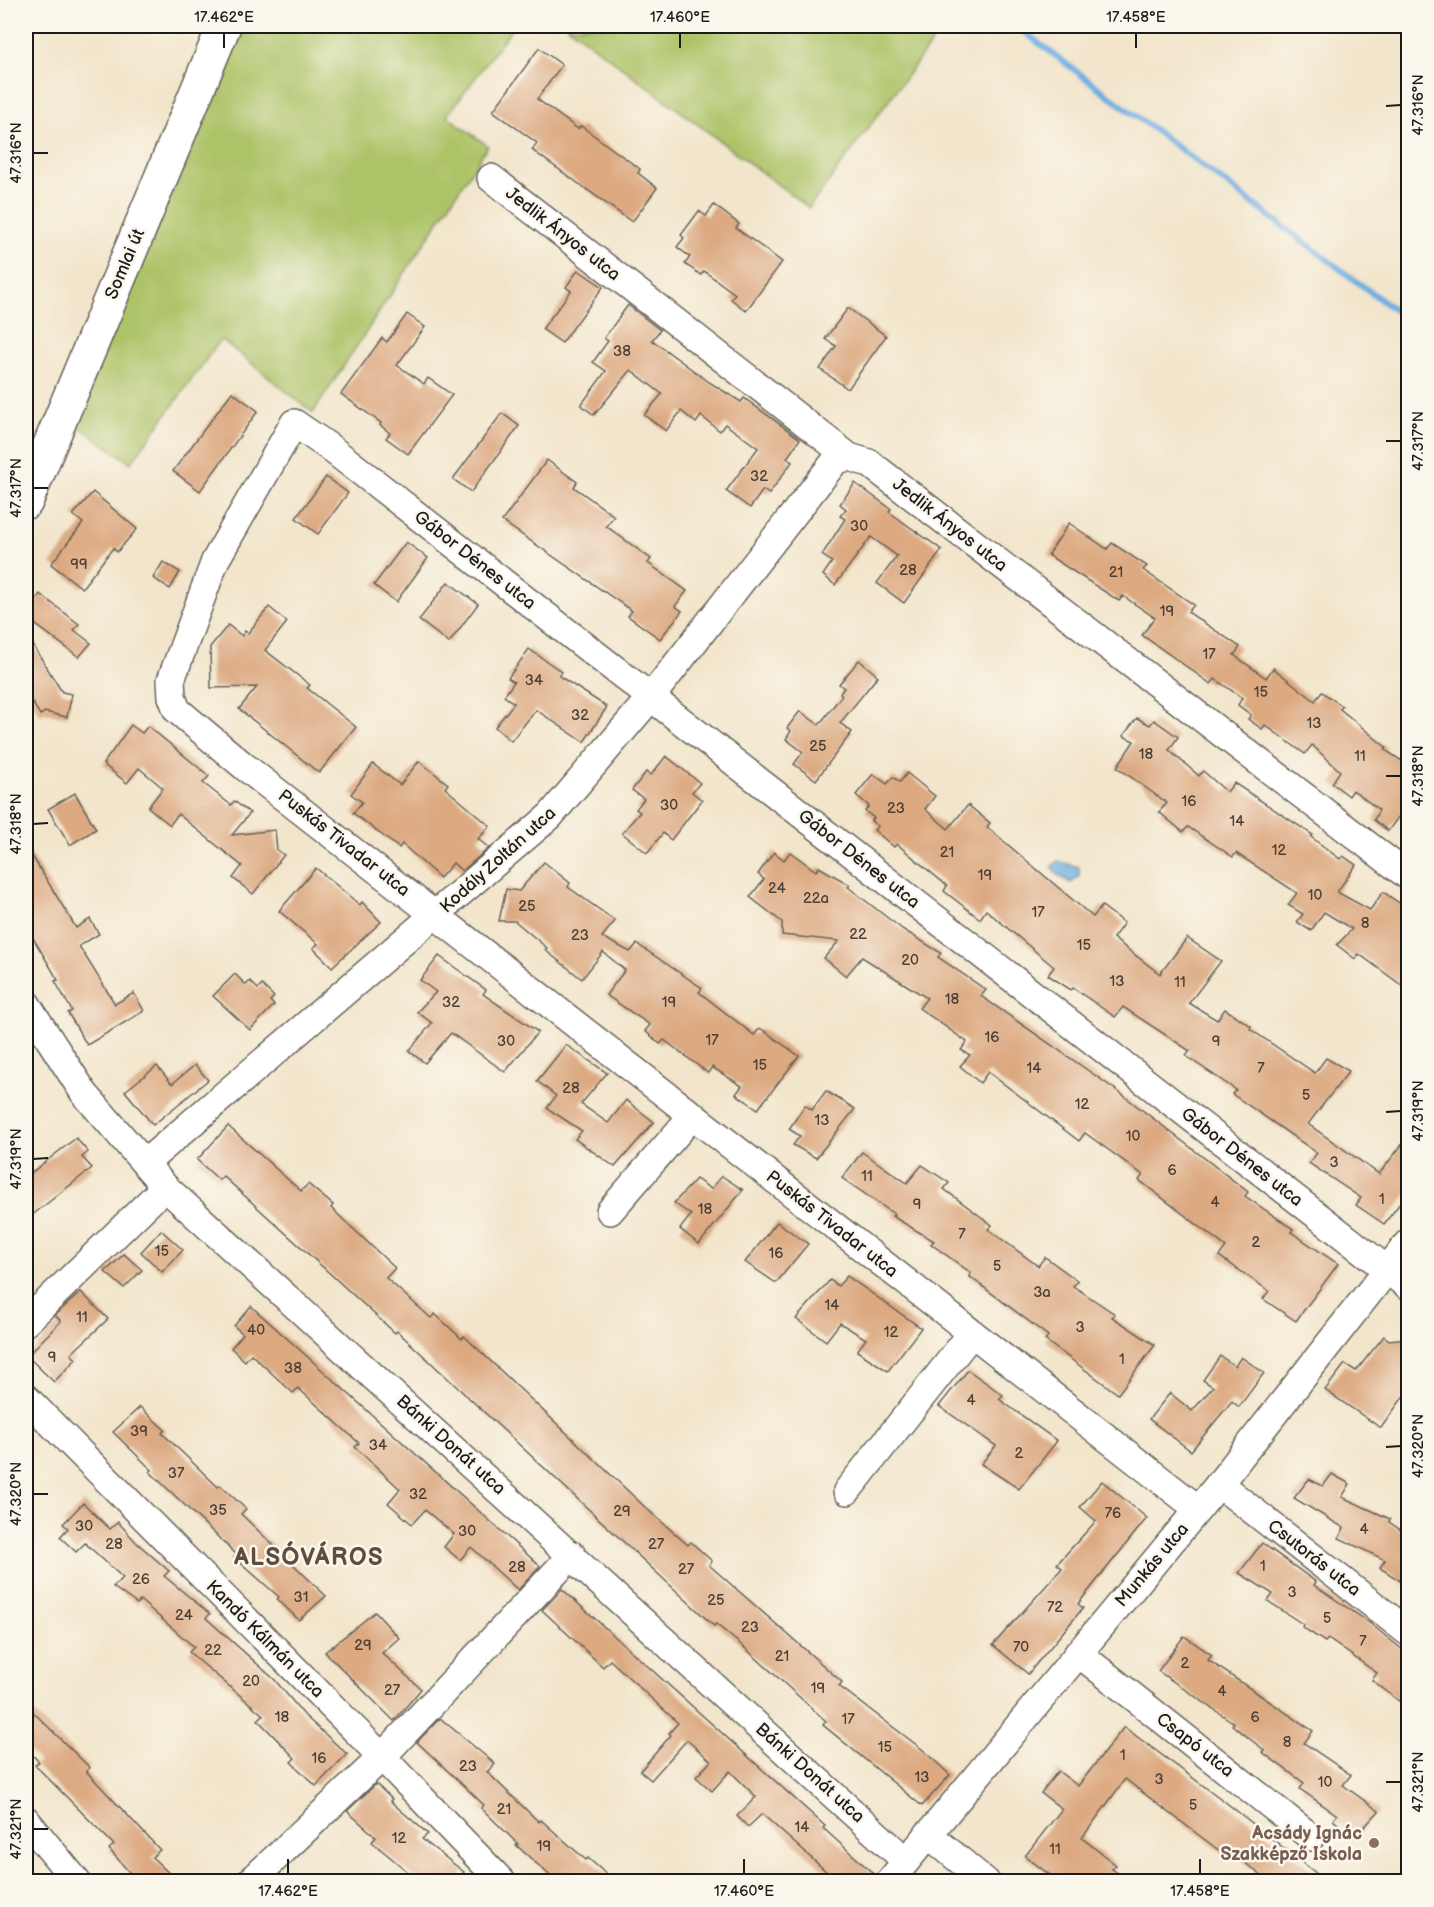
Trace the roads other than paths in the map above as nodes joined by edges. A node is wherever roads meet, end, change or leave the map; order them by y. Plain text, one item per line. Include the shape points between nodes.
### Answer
1 (224, 26) edge
2 (491, 178) dead end
3 (849, 457) junction
4 (26, 502) edge
5 (215, 561) joint
6 (651, 698) junction
7 (1408, 876) edge
8 (436, 915) junction
9 (26, 1004) edge
10 (693, 1115) junction
11 (144, 1163) junction
12 (165, 1187) junction
13 (610, 1211) dead end
14 (1408, 1244) edge
15 (1398, 1278) edge
16 (26, 1322) edge
17 (972, 1333) junction
18 (26, 1398) edge
19 (1219, 1484) junction
20 (847, 1491) dead end
21 (1198, 1509) junction
22 (572, 1555) junction
23 (1408, 1632) edge
24 (1078, 1653) junction
25 (382, 1757) junction
26 (26, 1820) edge
27 (928, 1834) junction
28 (1311, 1837) dead end
29 (906, 1861) junction
30 (77, 1881) edge
31 (250, 1881) edge
32 (502, 1881) edge
33 (889, 1881) edge
34 (986, 1881) edge

1 - 4 main road, Somlai út
2 - 3 street, Jedlik Ányos utca
3 - 6 street, Kodály Zoltán utca via 836,460
3 - 7 street, Jedlik Ányos utca via 869,462
5 - 6 street, Gábor Dénes utca via 294,423
5 - 8 street, Puskás Tivadar utca via 171,680 177,710
6 - 8 street, Kodály Zoltán utca via 550,816
6 - 15 street, Gábor Dénes utca
8 - 10 street, Puskás Tivadar utca
8 - 11 street, Kodály Zoltán utca
9 - 11 street, Bánki Donát utca via 84,1093
10 - 13 street
10 - 17 street, Puskás Tivadar utca
11 - 12 street, Bánki Donát utca
12 - 16 street
12 - 22 street, Bánki Donát utca
14 - 15 street, Munkás utca
15 - 19 street, Munkás utca
17 - 20 street
17 - 21 street, Puskás Tivadar utca
18 - 25 street, Kandó Kálmán utca
19 - 21 street, Munkás utca
19 - 23 street, Csutorás utca
21 - 24 street, Munkás utca
22 - 25 street
22 - 29 street, Bánki Donát utca
24 - 27 street, Munkás utca
24 - 28 street, Csapó utca
25 - 31 street
25 - 32 street, Kandó Kálmán utca
26 - 30 street
27 - 29 street, Munkás utca
27 - 34 street
29 - 33 street, Munkás utca

